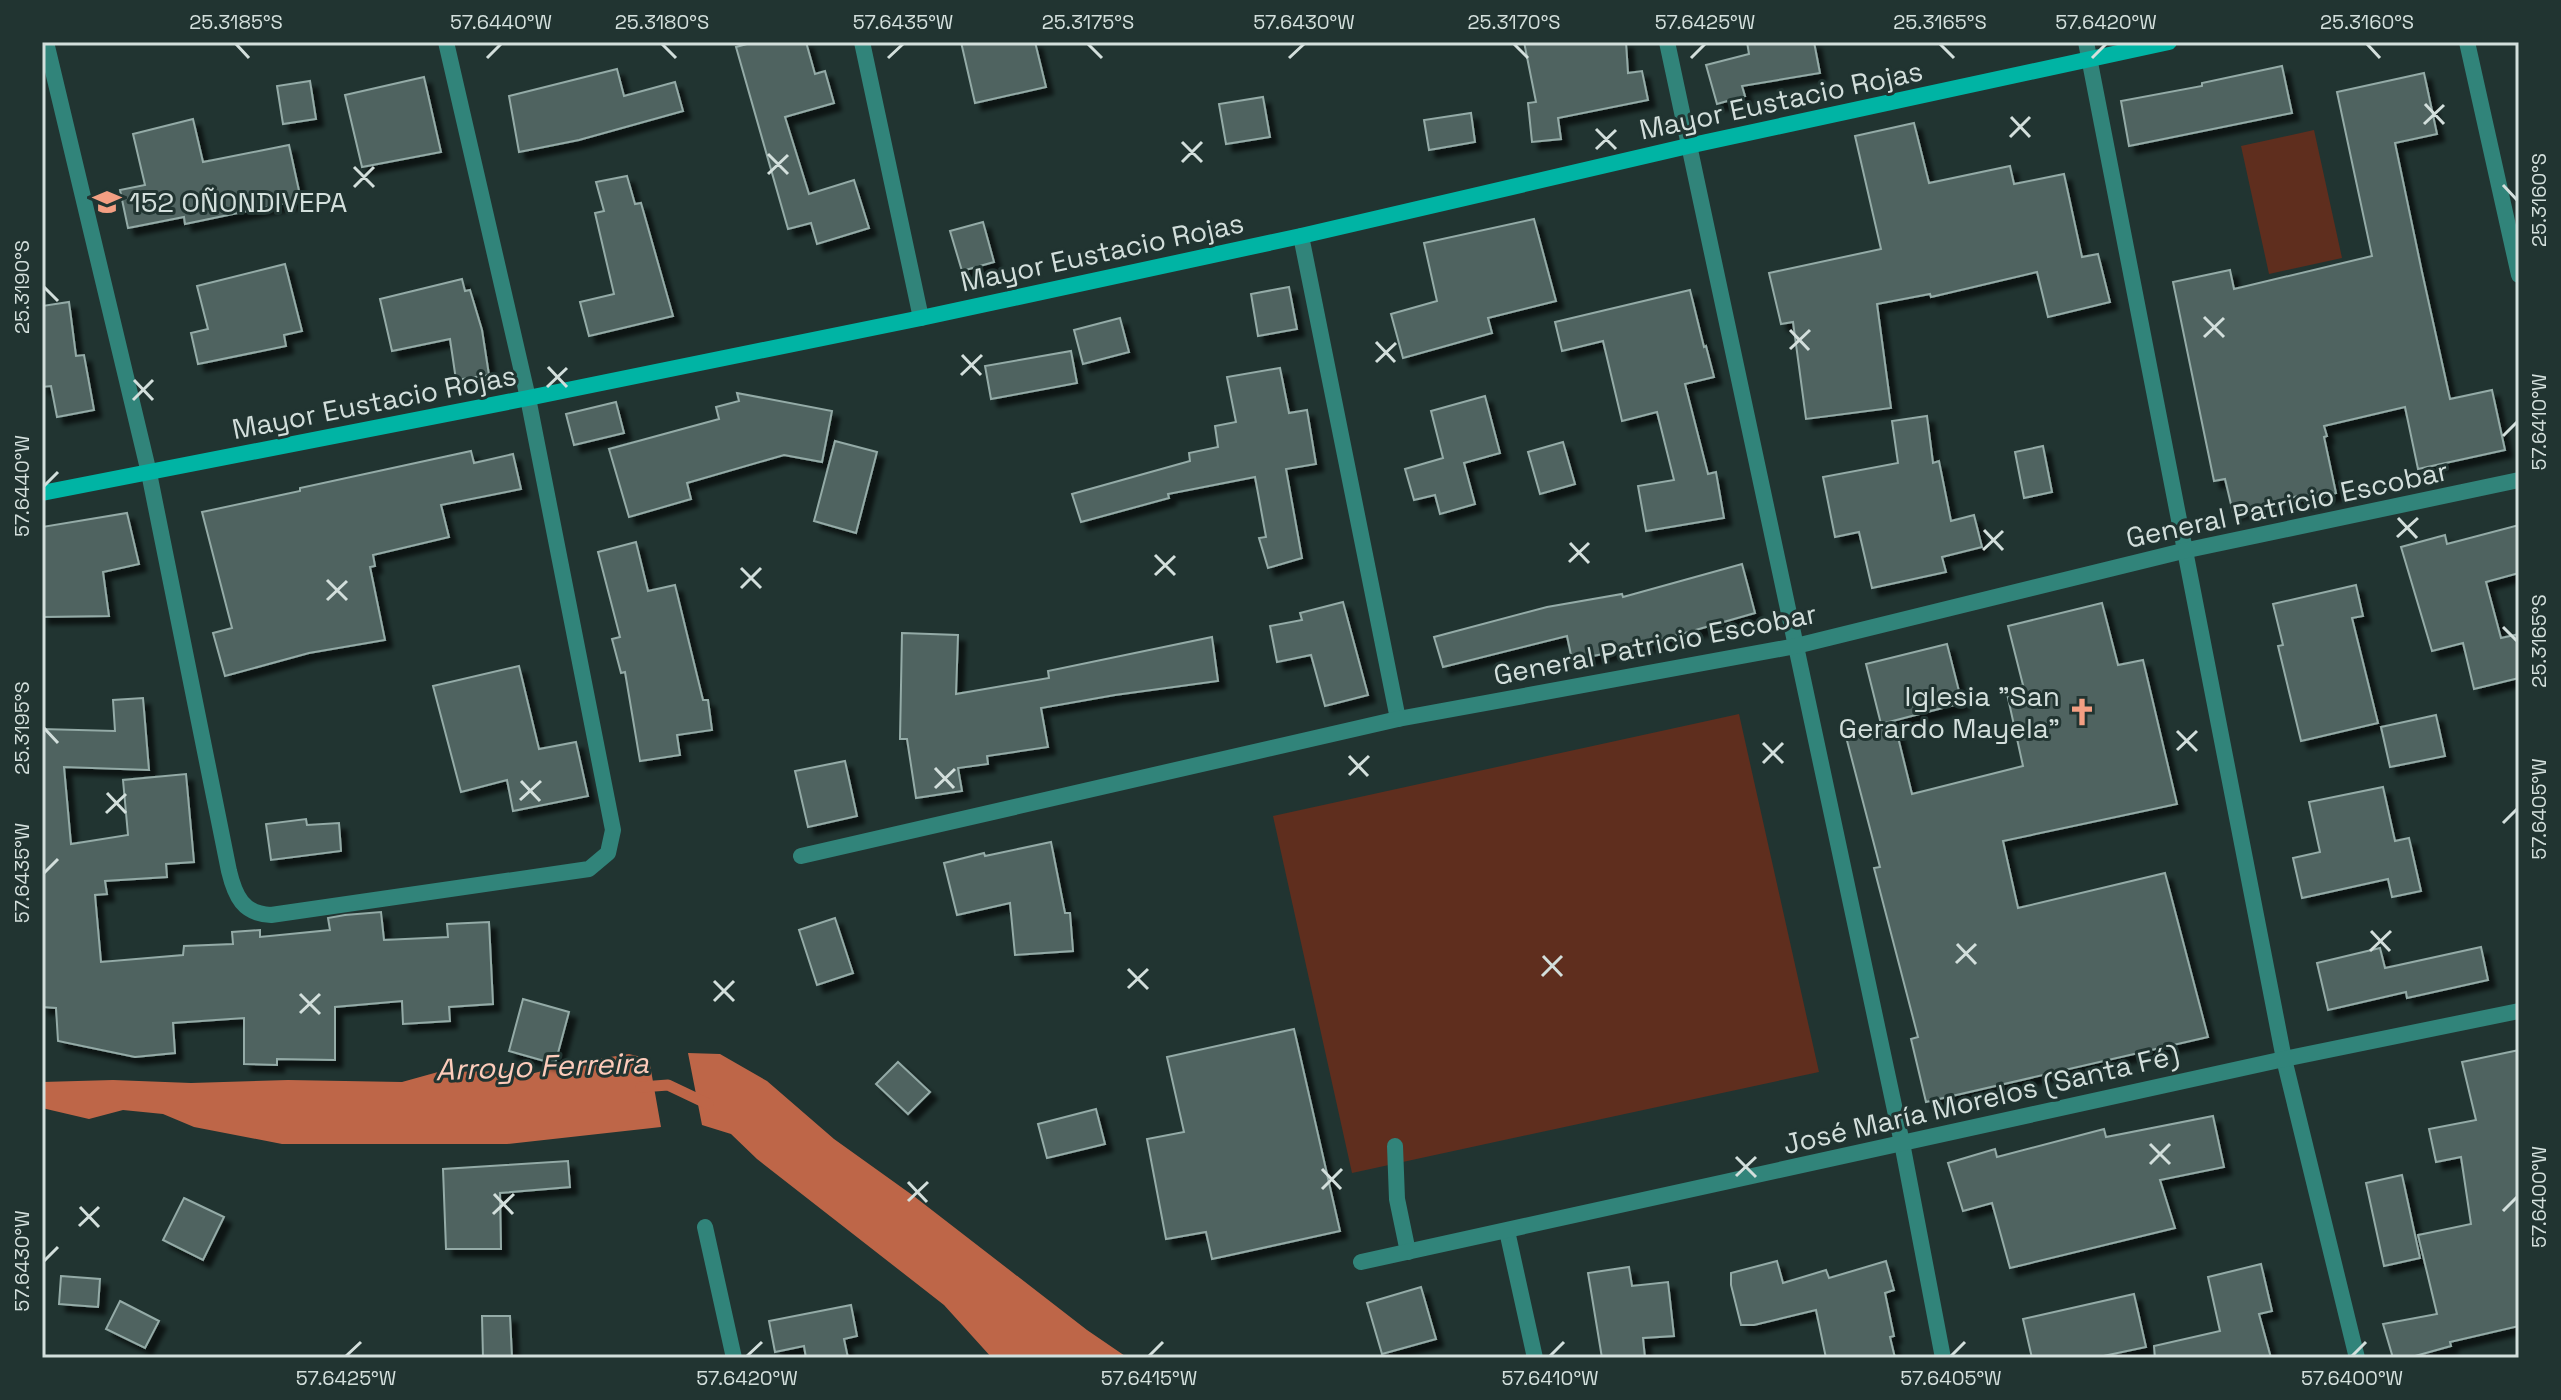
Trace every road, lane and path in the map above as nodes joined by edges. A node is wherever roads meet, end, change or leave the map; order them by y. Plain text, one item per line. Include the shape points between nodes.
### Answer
1 (46, 42) edge
2 (446, 42) edge
3 (862, 42) edge
4 (1667, 42) edge
5 (2169, 42) edge
6 (2467, 42) edge
7 (2088, 50) edge
8 (1688, 146) junction
9 (1301, 236) junction
10 (2519, 275) edge
11 (921, 318) junction
12 (528, 398) junction
13 (149, 473) junction
14 (2519, 480) edge
15 (42, 493) edge
16 (2183, 551) junction
17 (1796, 646) junction
18 (1398, 719) junction
19 (801, 856) dead end
20 (2519, 1011) edge
21 (2284, 1059) junction
22 (1902, 1143) junction
23 (1395, 1146) dead end
24 (705, 1227) dead end
25 (1507, 1231) junction
26 (1408, 1252) junction
27 (1361, 1262) dead end
28 (734, 1358) edge
29 (1535, 1358) edge
30 (1943, 1358) edge
31 (2357, 1358) edge

1 - 13 street
2 - 12 street
3 - 11 street
4 - 8 street
5 - 7 street, Mayor Eustacio Rojas
6 - 10 street
7 - 8 street, Mayor Eustacio Rojas
7 - 16 street
8 - 9 street, Mayor Eustacio Rojas
8 - 17 street
9 - 11 street, Mayor Eustacio Rojas
9 - 18 street
11 - 12 street, Mayor Eustacio Rojas
12 - 13 street, Mayor Eustacio Rojas
12 - 13 street via 613,830 608,853 589,869 271,915 256,915 242,903 229,871
13 - 15 street, Mayor Eustacio Rojas
14 - 16 street, General Patricio Escobar
16 - 17 street, General Patricio Escobar
16 - 21 street
17 - 18 street, General Patricio Escobar
17 - 22 street
18 - 19 street, General Patricio Escobar
20 - 21 street, José María Morelos (Santa Fé)
21 - 22 street, José María Morelos (Santa Fé)
21 - 31 street
22 - 25 street, José María Morelos (Santa Fé)
22 - 30 street
23 - 26 street via 1397,1199
24 - 28 street
25 - 26 street, José María Morelos (Santa Fé)
25 - 29 street
26 - 27 street, José María Morelos (Santa Fé)

